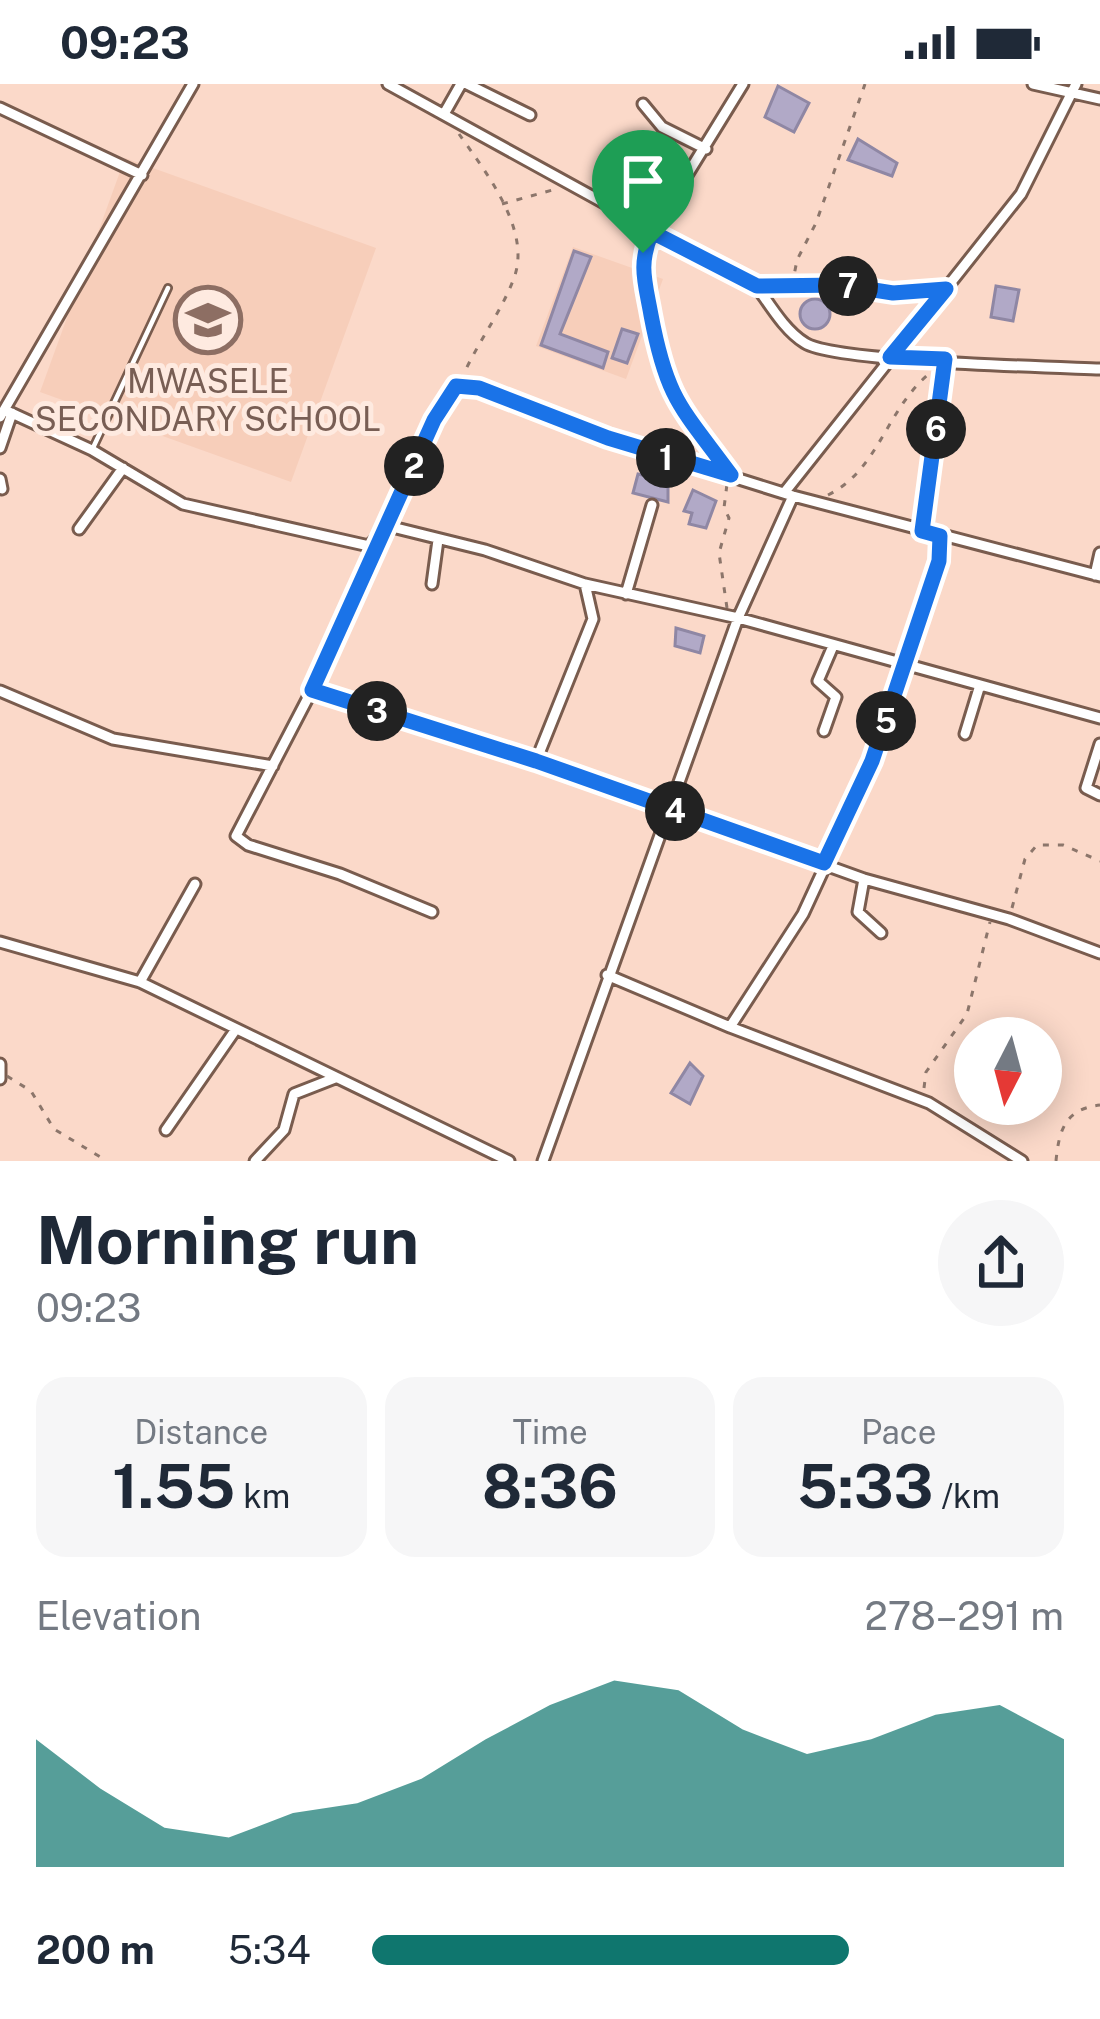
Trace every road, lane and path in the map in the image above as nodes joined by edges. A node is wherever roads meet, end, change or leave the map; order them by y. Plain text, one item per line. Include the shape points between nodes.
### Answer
1 (193, 84) edge
2 (388, 84) edge
3 (446, 84) edge
4 (743, 84) edge
5 (865, 84) edge
6 (1033, 84) edge
7 (462, 87) edge
8 (1073, 89) edge
9 (1100, 99) edge
10 (643, 104) dead end
11 (0, 108) edge
12 (445, 114) junction
13 (530, 115) dead end
14 (706, 149) junction
15 (142, 175) junction
16 (568, 184) junction
17 (502, 204) junction
18 (652, 232) junction
19 (757, 286) junction
20 (793, 286) junction
21 (168, 288) dead end
22 (946, 289) junction
23 (890, 357) junction
24 (945, 359) junction
25 (1100, 369) edge
26 (459, 385) junction
27 (4, 413) edge
28 (0, 448) edge
29 (92, 450) junction
30 (123, 468) junction
31 (730, 474) junction
32 (788, 495) junction
33 (818, 499) junction
34 (652, 505) dead end
35 (388, 526) junction
36 (79, 529) dead end
37 (922, 531) junction
38 (940, 536) junction
39 (438, 540) junction
40 (377, 542) junction
41 (1100, 553) edge
42 (1097, 576) edge
43 (432, 584) dead end
44 (585, 584) junction
45 (626, 594) junction
46 (733, 617) junction
47 (833, 646) junction
48 (906, 665) junction
49 (980, 685) junction
50 (312, 690) junction
51 (0, 692) edge
52 (1100, 718) edge
53 (824, 731) dead end
54 (965, 734) dead end
55 (1100, 744) edge
56 (536, 761) junction
57 (273, 766) junction
58 (1100, 795) edge
59 (670, 809) junction
60 (1100, 861) edge
61 (824, 863) junction
62 (863, 879) junction
63 (195, 884) dead end
64 (432, 912) dead end
65 (991, 914) junction
66 (1009, 920) junction
67 (880, 933) dead end
68 (0, 942) edge
69 (1100, 953) edge
70 (607, 975) junction
71 (140, 982) junction
72 (730, 1028) junction
73 (234, 1032) junction
74 (1, 1072) edge
75 (334, 1078) junction
76 (923, 1103) junction
77 (1100, 1105) edge
78 (166, 1130) dead end
79 (106, 1161) edge
80 (255, 1161) edge
81 (509, 1161) edge
82 (544, 1161) edge
83 (1022, 1161) edge
84 (1055, 1161) edge

1 - 15 street
2 - 12 street
3 - 7 street
4 - 14 street
5 - 20 path
6 - 8 street
7 - 12 street
7 - 13 street
8 - 9 street
8 - 22 street via 1021,194
10 - 14 street via 662,127
11 - 15 street
12 - 16 street
12 - 17 path
14 - 18 street
15 - 27 street
16 - 17 path
16 - 18 street
17 - 26 path via 517,268
18 - 19 street
18 - 31 lane via 640,272 657,359 677,406
19 - 20 path
19 - 23 street via 806,344
20 - 22 path
21 - 29 lane
22 - 23 street
23 - 24 street
23 - 32 street
24 - 25 street
24 - 33 path via 896,410 859,476
24 - 37 path
26 - 31 street
26 - 35 street via 434,420
27 - 28 street
27 - 29 street
29 - 30 street
30 - 36 street
30 - 40 street via 198,508
31 - 32 street
31 - 46 path via 719,553
32 - 33 street
32 - 46 street
33 - 37 street
34 - 45 street
35 - 39 street
35 - 40 street
37 - 38 street
38 - 42 street
38 - 48 street
39 - 43 street
39 - 44 street
40 - 50 street
41 - 42 street
44 - 45 street
44 - 56 street via 593,619
45 - 46 street
46 - 47 street
46 - 59 street
47 - 48 street
47 - 53 street via 818,681 836,696
48 - 49 street
48 - 61 street
49 - 52 street
49 - 54 street
50 - 56 street
50 - 57 street
51 - 57 street via 113,739
55 - 58 street via 1086,788
56 - 59 street
57 - 64 street via 243,818 239,842
59 - 61 street
59 - 70 street
60 - 66 path via 1063,845 1034,848
61 - 62 street
61 - 72 street via 788,942
62 - 65 street
62 - 67 street via 859,912
63 - 71 street
65 - 66 street
65 - 76 path via 967,1013 926,1072
66 - 69 street
68 - 71 street
70 - 72 street
70 - 82 street
71 - 73 street
72 - 76 street
73 - 75 street
73 - 78 street
74 - 79 path via 31,1091 58,1132
75 - 80 street via 294,1094 284,1130
75 - 81 street
76 - 83 street
77 - 84 path via 1064,1123

